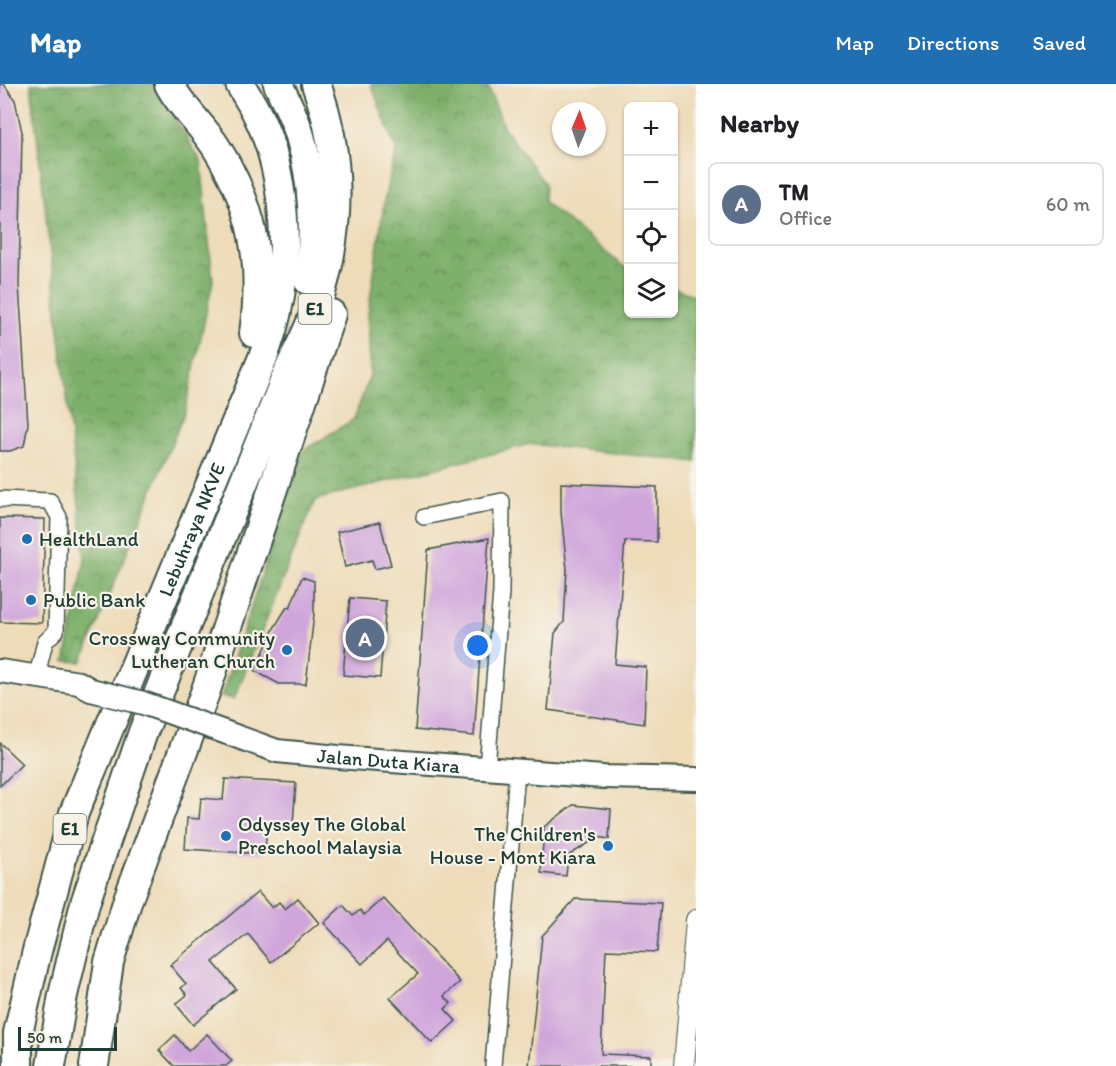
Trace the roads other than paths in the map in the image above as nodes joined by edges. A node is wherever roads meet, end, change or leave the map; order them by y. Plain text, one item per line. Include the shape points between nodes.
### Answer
1 (169, 84) edge
2 (240, 84) edge
3 (278, 84) edge
4 (321, 91) edge
5 (332, 239) junction
6 (257, 372) junction
7 (287, 375) junction
8 (0, 499) edge
9 (424, 517) dead end
10 (0, 671) edge
11 (37, 675) junction
12 (0, 686) edge
13 (91, 690) junction
14 (487, 763) junction
15 (517, 771) junction
16 (696, 779) edge
17 (696, 920) edge
18 (18, 1033) junction
19 (10, 1066) edge
20 (18, 1066) edge
21 (51, 1066) edge
22 (94, 1066) edge
23 (493, 1066) edge
24 (684, 1066) edge

1 - 6 highway via 215,146 249,220 257,254
2 - 6 highway, Lebuhraya NKVE via 259,117 276,165 283,208 284,262 277,309
3 - 7 highway via 300,135 312,211 310,266
4 - 5 highway, E1 via 337,180
5 - 7 highway, E1 via 313,318
5 - 22 highway via 340,274 328,328 206,690 128,898 110,962
6 - 18 highway, Lebuhraya NKVE / E1 via 74,813
7 - 21 highway, E1 via 143,732 85,903
8 - 11 street via 50,501 59,517 56,631 45,642
9 - 14 street via 502,501 501,592
10 - 11 main road, Jalan Duta Kiara
11 - 13 main road, Jalan Duta Kiara via 80,683
12 - 13 main road, Jalan Duta Kiara via 80,695
13 - 14 main road, Jalan Duta Kiara, bridge via 143,703 277,751
14 - 15 main road, Jalan Duta Kiara
15 - 16 main road, Jalan Duta Kiara
15 - 23 street
17 - 24 street
18 - 19 highway
18 - 20 highway, Lebuhraya NKVE / E1

